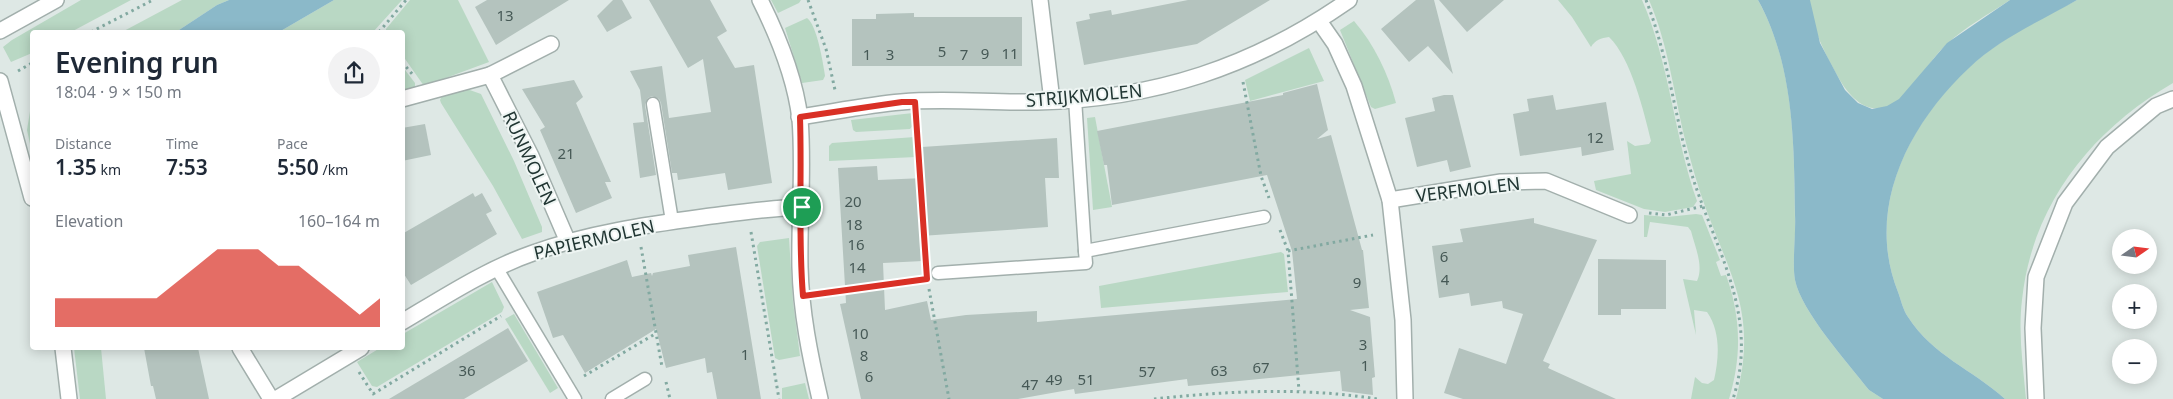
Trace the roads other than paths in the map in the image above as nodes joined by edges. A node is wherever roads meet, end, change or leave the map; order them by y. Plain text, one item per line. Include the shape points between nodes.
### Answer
1 (56, 0) edge
2 (760, 0) edge
3 (1040, 0) edge
4 (1349, 0) edge
5 (1318, 21) junction
6 (0, 31) edge
7 (551, 44) dead end
8 (490, 75) junction
9 (0, 81) edge
10 (405, 98) edge
11 (1075, 99) junction
12 (2173, 99) edge
13 (1052, 101) junction
14 (653, 104) dead end
15 (800, 117) junction
16 (30, 190) edge
17 (1390, 200) junction
18 (802, 207) junction
19 (1629, 215) road end
20 (1264, 217) dead end
21 (672, 221) junction
22 (568, 242) junction
23 (1085, 251) junction
24 (497, 269) junction
25 (938, 273) dead end
26 (405, 320) edge
27 (63, 350) edge
28 (241, 350) edge
29 (355, 351) edge
30 (644, 379) dead end
31 (69, 399) edge
32 (272, 399) edge
33 (276, 399) edge
34 (575, 399) edge
35 (612, 399) edge
36 (820, 399) edge
37 (1405, 399) edge
38 (2036, 399) edge

1 - 6 street
2 - 15 street via 789,68
3 - 13 street
4 - 5 street, STRIJKMOLEN
5 - 11 street, STRIJKMOLEN via 1247,59 1217,70 1139,92
5 - 17 street, VERFMOLEN via 1335,44 1354,86
7 - 8 street
8 - 10 street
8 - 22 street, RUNMOLEN via 531,156
9 - 16 street
11 - 13 street, STRIJKMOLEN
11 - 23 lane
12 - 38 street via 2156,106 2107,147 2065,203 2036,277 2033,328
13 - 15 street, STRIJKMOLEN via 915,102
14 - 21 lane
15 - 18 street
17 - 19 street, VERFMOLEN via 1501,182 1546,182
17 - 37 street, VERFMOLEN via 1403,320
18 - 21 street, PAPIERMOLEN
18 - 36 street via 800,268 804,320
20 - 23 lane
21 - 22 street, PAPIERMOLEN
22 - 24 street, PAPIERMOLEN via 531,253
23 - 25 lane via 1086,263
24 - 26 street, PAPIERMOLEN
24 - 34 lane
27 - 31 street
28 - 32 street
29 - 33 street
30 - 35 lane

